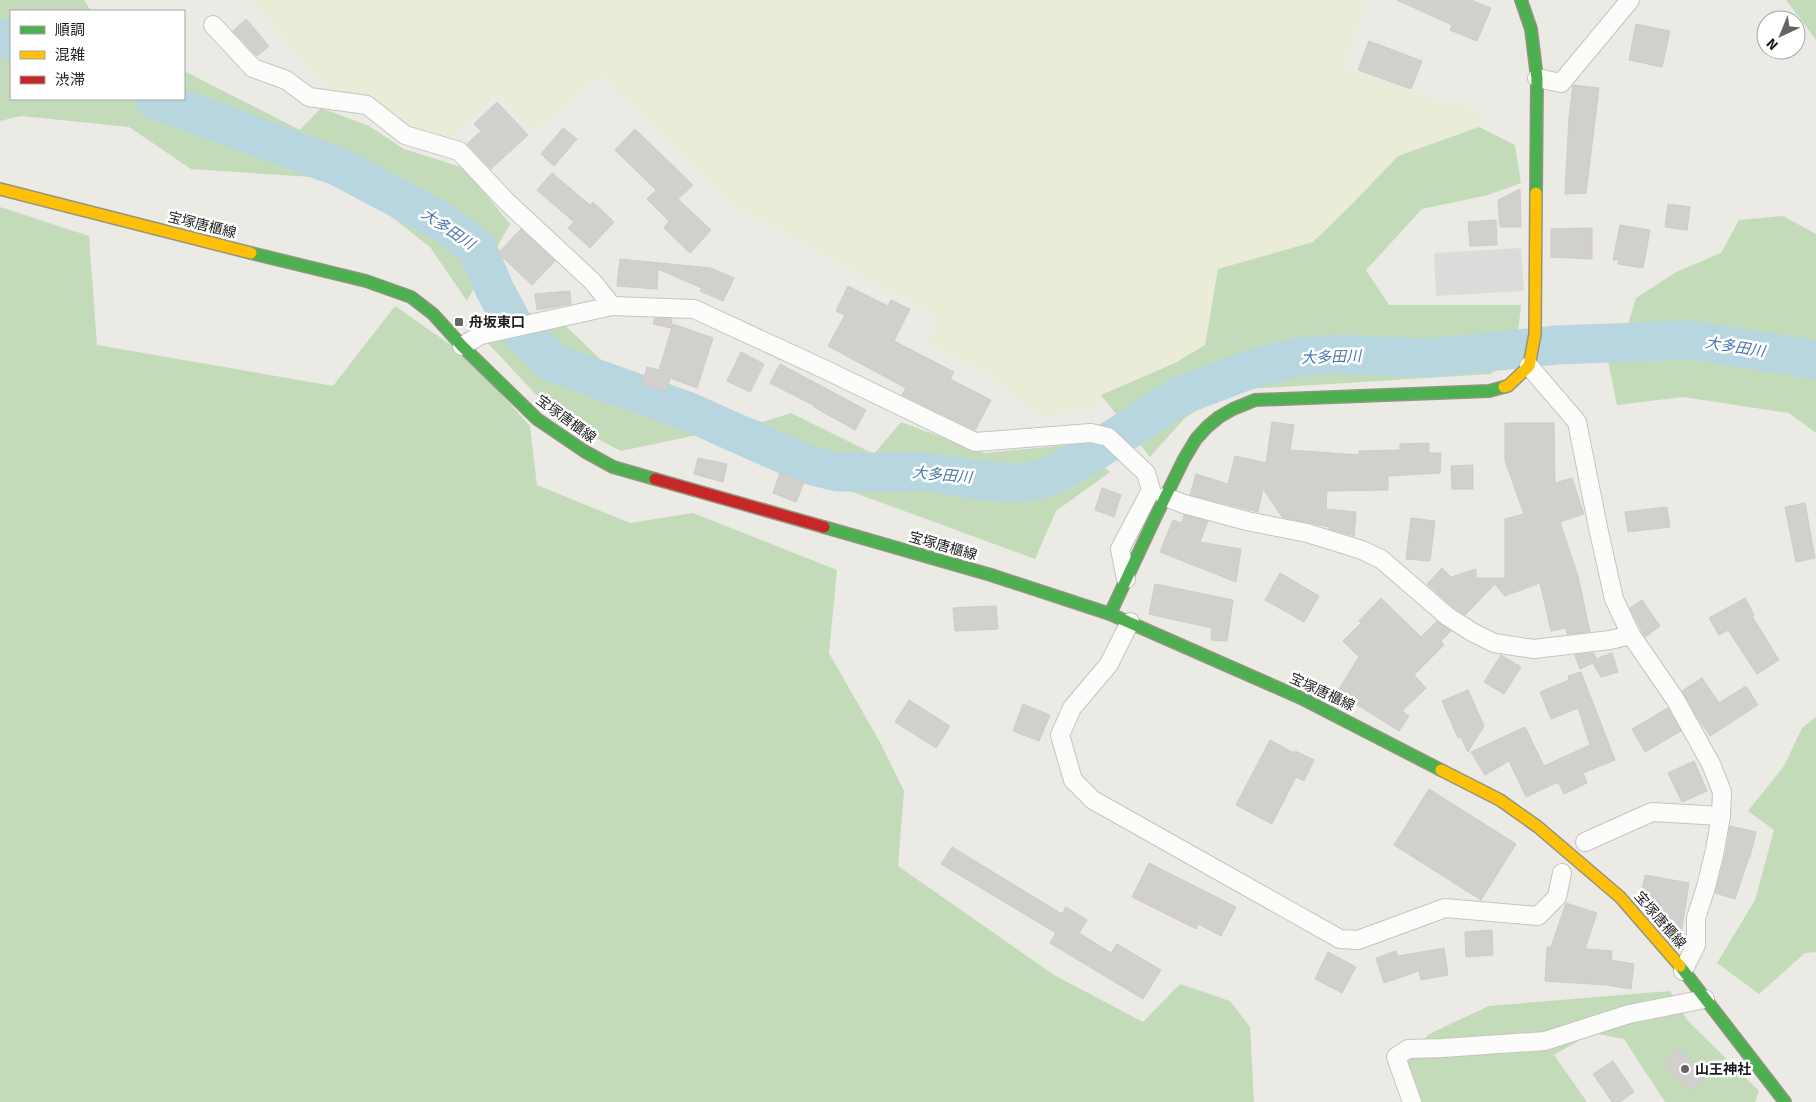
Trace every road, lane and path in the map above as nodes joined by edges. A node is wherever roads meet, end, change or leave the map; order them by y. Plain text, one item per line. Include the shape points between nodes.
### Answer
1 (1521, 0) edge
2 (1630, 0) edge
3 (213, 25) dead end
4 (1537, 78) junction
5 (0, 188) edge
6 (612, 306) junction
7 (462, 346) junction
8 (1529, 366) junction
9 (1165, 497) junction
10 (1126, 579) junction
11 (1110, 614) junction
12 (1130, 622) junction
13 (1631, 635) junction
14 (1721, 816) junction
15 (1584, 842) dead end
16 (1562, 873) dead end
17 (1683, 971) junction
18 (1705, 999) junction
19 (1412, 1102) edge
20 (1785, 1102) edge

1 - 4 main road via 1531,29
2 - 4 street via 1561,83
3 - 6 street via 253,68 286,80 309,97 367,105 405,135 459,151 506,201 593,282
4 - 8 main road via 1535,334
5 - 7 main road, 宝塚唐櫃線 via 366,281 411,297 433,314
6 - 7 street via 481,335
6 - 10 street via 694,309 975,442 1091,433 1108,437 1146,473 1151,490 1120,549
7 - 11 main road, 宝塚唐櫃線 via 536,419 614,467 991,575
8 - 9 main road via 1508,386 1488,391 1256,400 1241,404 1228,410 1201,434
8 - 13 street via 1577,422 1614,599
9 - 10 main road
9 - 13 street via 1362,550 1381,559 1447,616 1494,643 1534,649
10 - 11 main road
11 - 12 main road, 宝塚唐櫃線
12 - 16 street via 1109,664 1072,708 1060,735 1073,780 1093,800 1340,938 1358,940 1445,908 1538,916 1557,897
12 - 17 main road, 宝塚唐櫃線 via 1301,698 1500,800 1538,827 1620,897
13 - 14 street via 1675,699 1711,764 1722,792
14 - 15 street via 1652,812
14 - 17 street via 1696,918 1696,945
17 - 18 main road, 宝塚唐櫃線
18 - 19 street via 1629,1014 1545,1041 1408,1049 1396,1057
18 - 20 main road, 宝塚唐櫃線

